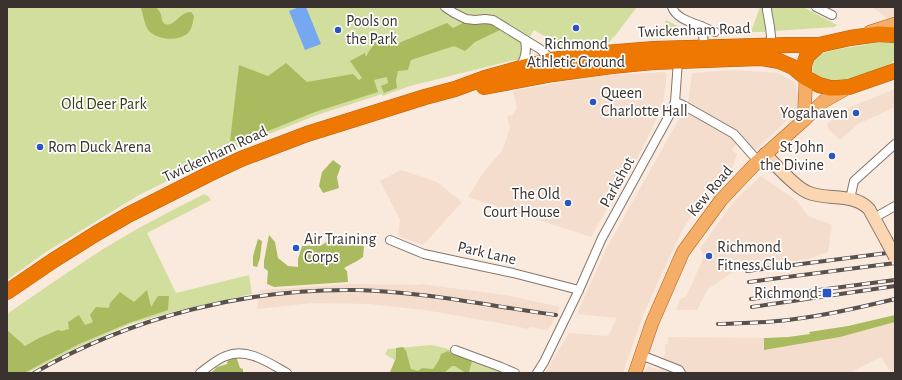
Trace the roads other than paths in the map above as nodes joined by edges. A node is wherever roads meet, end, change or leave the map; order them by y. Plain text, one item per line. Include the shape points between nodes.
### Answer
1 (445, 7) edge
2 (767, 7) edge
3 (816, 7) edge
4 (672, 8) edge
5 (832, 15) dead end
6 (895, 24) edge
7 (701, 26) junction
8 (895, 29) edge
9 (715, 32) dead end
10 (879, 34) junction
11 (895, 35) edge
12 (850, 38) junction
13 (525, 40) junction
14 (819, 45) junction
15 (772, 46) junction
16 (704, 48) junction
17 (552, 60) junction
18 (678, 61) junction
19 (515, 69) junction
20 (895, 71) edge
21 (571, 72) junction
22 (805, 77) junction
23 (849, 87) junction
24 (455, 89) junction
25 (675, 102) junction
26 (804, 120) junction
27 (895, 144) edge
28 (762, 158) junction
29 (850, 199) junction
30 (895, 206) edge
31 (874, 218) junction
32 (390, 240) dead end
33 (895, 257) edge
34 (579, 290) junction
35 (7, 292) edge
36 (455, 350) dead end
37 (641, 355) junction
38 (200, 373) edge
39 (287, 373) edge
40 (515, 373) edge
41 (537, 373) edge
42 (635, 373) edge
43 (681, 373) edge

1 - 13 street via 466,19 493,20
2 - 15 street
3 - 5 street
4 - 7 street via 681,17
6 - 12 main road
7 - 9 street
7 - 16 street
8 - 10 highway
10 - 11 highway
10 - 12 highway, Twickenham Road
12 - 14 highway, Twickenham Road
13 - 17 street
13 - 19 street via 524,57 520,66
14 - 15 highway, Twickenham Road
14 - 22 highway via 807,56 804,65
15 - 16 highway, Twickenham Road
16 - 17 highway, Twickenham Road via 612,52
17 - 19 highway, Twickenham Road
17 - 21 street
18 - 21 highway, Twickenham Road
18 - 22 highway, Twickenham Road via 771,59 793,66
18 - 25 street, Parkshot
19 - 24 highway, Twickenham Road
20 - 23 highway, Twickenham Road
21 - 24 highway, Twickenham Road
22 - 23 highway, Twickenham Road via 825,87
22 - 26 main road
23 - 26 main road, Kew Road via 824,101
24 - 35 highway, Twickenham Road via 307,134 241,159 128,215
25 - 28 street via 734,134 741,143
25 - 34 street, Parkshot via 602,238
26 - 28 main road, Kew Road
27 - 29 street via 854,181
28 - 29 street via 806,192
28 - 37 main road, Kew Road via 721,200 683,252
29 - 31 street via 865,205
30 - 31 street
31 - 33 street, bridge
32 - 34 street, Park Lane via 424,254
34 - 41 street, Parkshot
36 - 40 street
37 - 42 main road, Kew Road
37 - 43 street
38 - 39 street via 235,353 254,356

